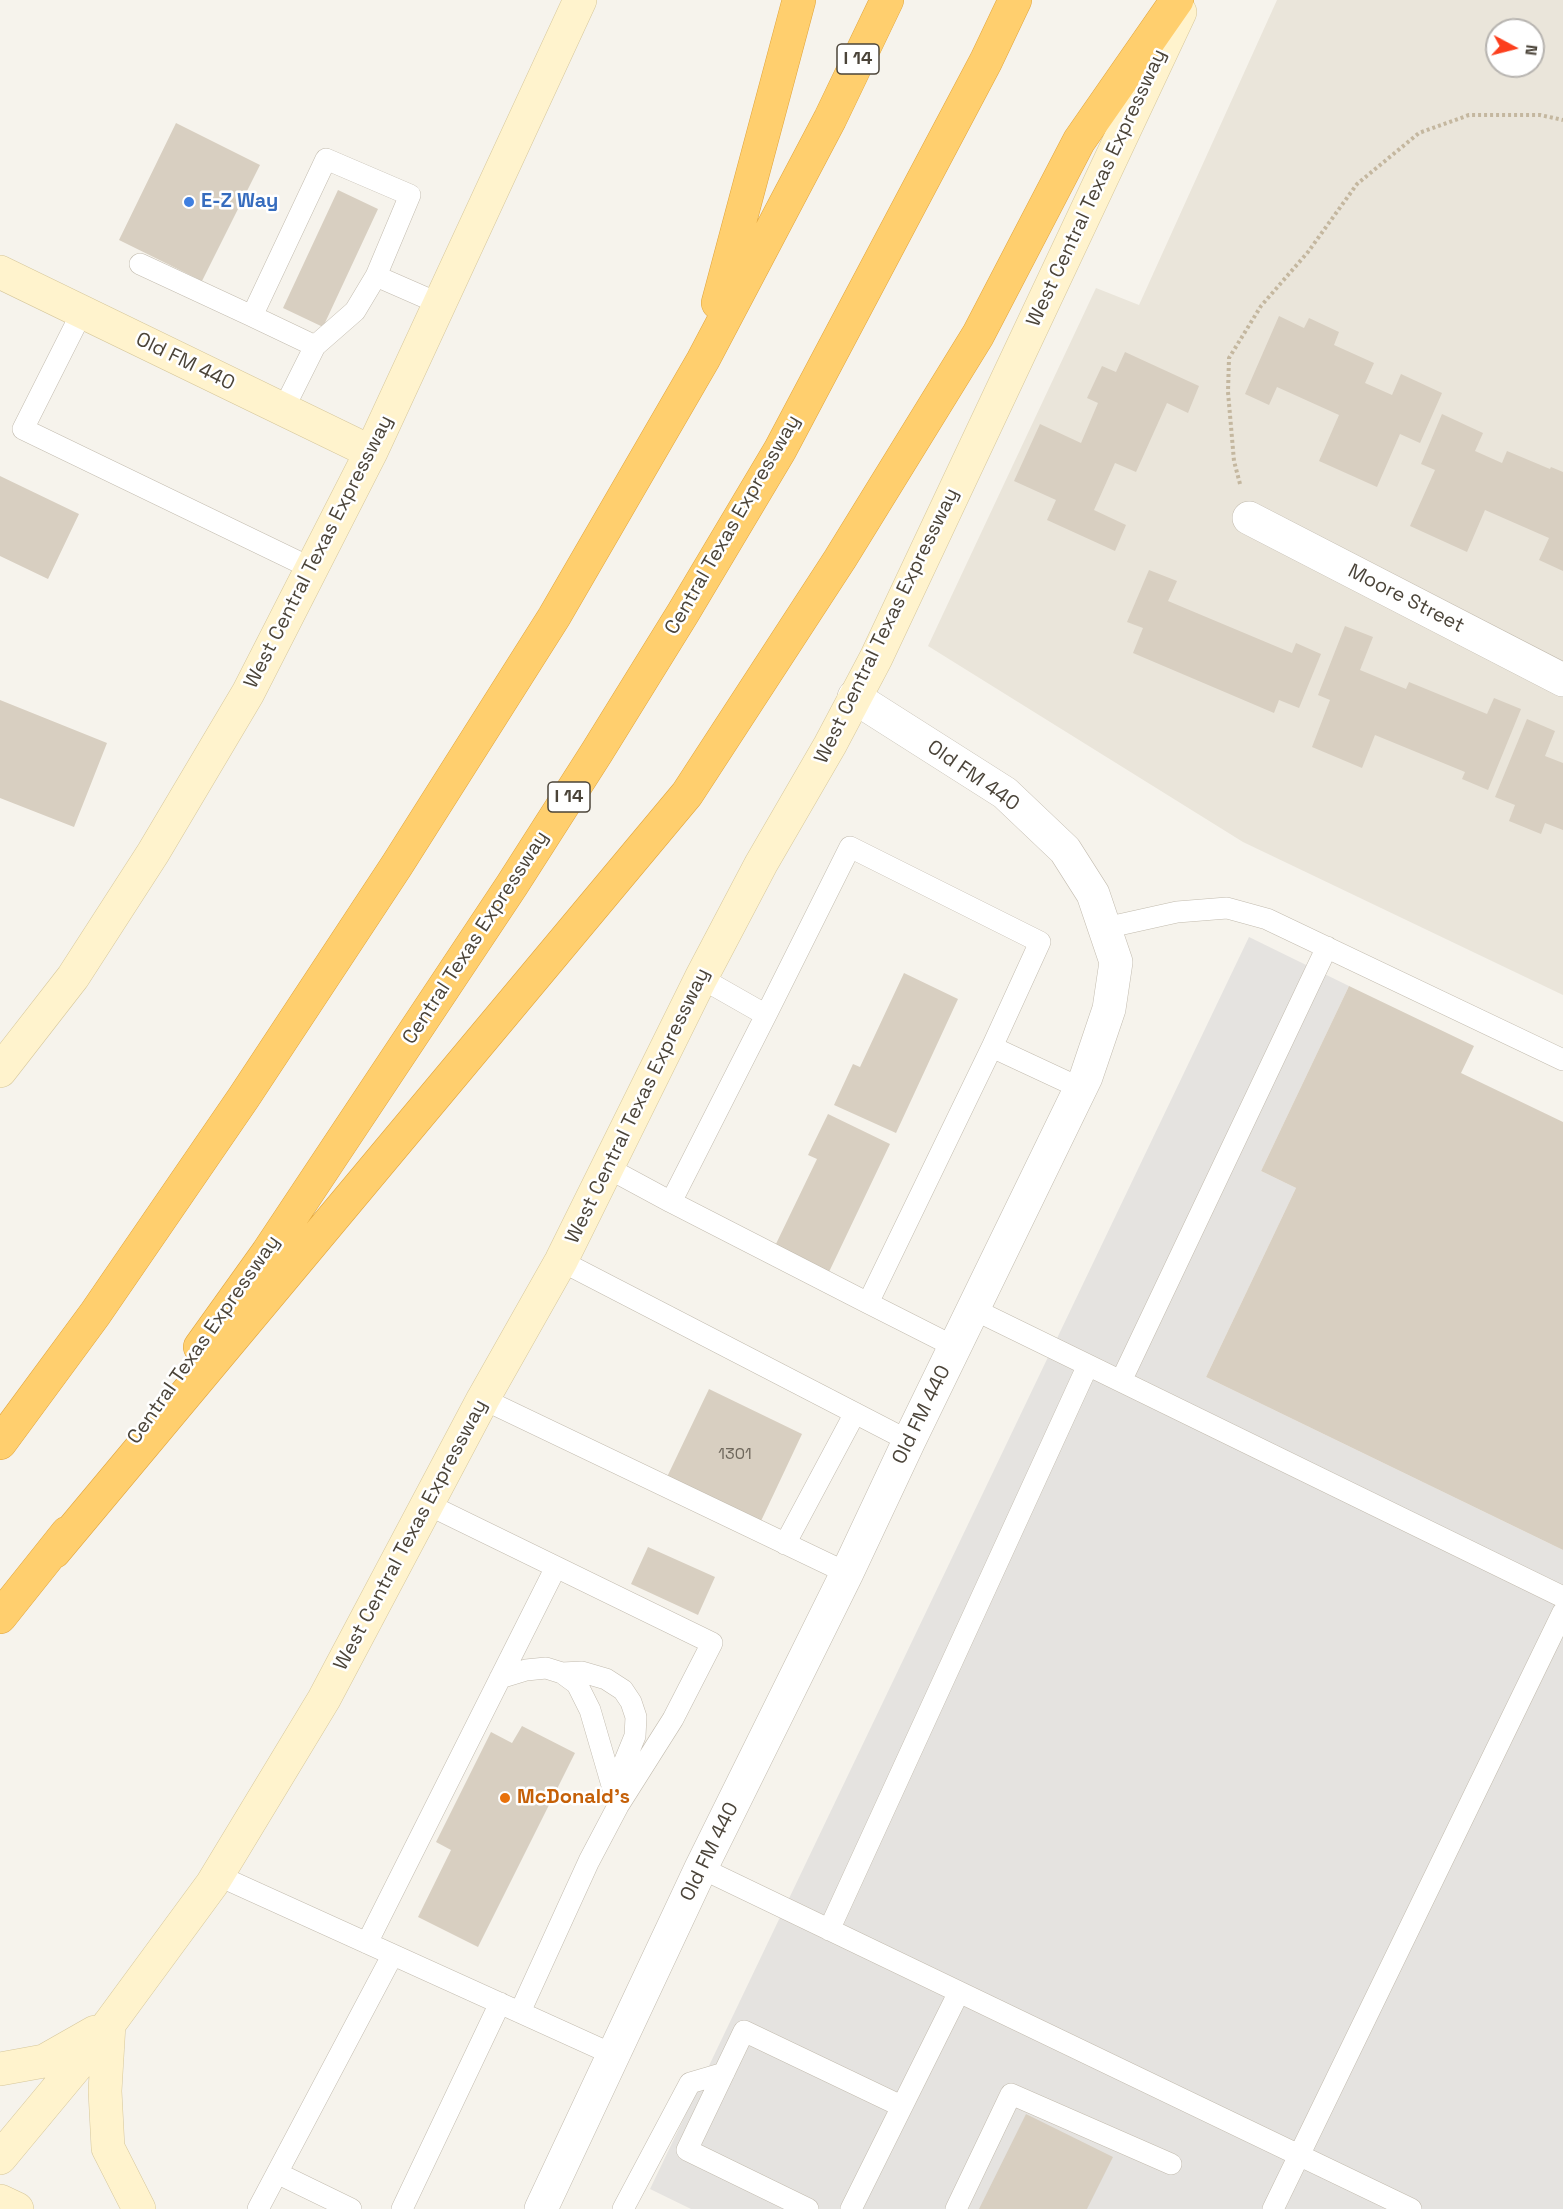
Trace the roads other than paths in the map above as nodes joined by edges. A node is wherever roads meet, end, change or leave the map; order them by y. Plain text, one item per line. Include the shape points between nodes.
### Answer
1 (580, 0) edge
2 (799, 0) edge
3 (887, 0) edge
4 (1015, 0) edge
5 (1177, 0) edge
6 (1185, 0) edge
7 (140, 264) dead end
8 (0, 272) edge
9 (376, 276) junction
10 (440, 304) junction
11 (82, 312) junction
12 (252, 316) junction
13 (315, 346) junction
14 (703, 360) junction
15 (283, 410) junction
16 (371, 452) junction
17 (1249, 518) road end
18 (313, 569) junction
19 (1563, 680) edge
20 (854, 698) junction
21 (1105, 928) junction
22 (1327, 947) junction
23 (701, 978) junction
24 (766, 1014) junction
25 (992, 1047) junction
26 (1563, 1060) edge
27 (0, 1071) edge
28 (1080, 1088) junction
29 (608, 1168) junction
30 (671, 1202) junction
31 (561, 1261) junction
32 (868, 1304) junction
33 (973, 1309) junction
34 (955, 1347) junction
35 (1088, 1365) junction
36 (1121, 1381) junction
37 (483, 1399) junction
38 (855, 1413) junction
39 (909, 1441) junction
40 (0, 1443) edge
41 (427, 1504) junction
42 (785, 1544) junction
43 (54, 1552) junction
44 (556, 1567) junction
45 (847, 1573) junction
46 (1563, 1597) edge
47 (1563, 1612) edge
48 (0, 1617) edge
49 (562, 1673) junction
50 (500, 1678) junction
51 (615, 1798) junction
52 (701, 1868) junction
53 (217, 1875) junction
54 (829, 1930) junction
55 (367, 1943) junction
56 (392, 1956) junction
57 (958, 1992) junction
58 (500, 2003) junction
59 (520, 2013) junction
60 (109, 2024) junction
61 (614, 2055) junction
62 (0, 2069) edge
63 (724, 2073) junction
64 (902, 2106) junction
65 (1299, 2156) junction
66 (0, 2158) edge
67 (1171, 2164) dead end
68 (277, 2173) junction
69 (0, 2200) edge
70 (17, 2209) edge
71 (139, 2209) edge
72 (258, 2209) edge
73 (351, 2209) edge
74 (402, 2209) edge
75 (541, 2209) edge
76 (623, 2209) edge
77 (808, 2209) edge
78 (851, 2209) edge
79 (956, 2209) edge
80 (1273, 2209) edge
81 (1411, 2209) edge

1 - 10 main road, West Central Texas Expressway
2 - 14 highway
3 - 14 highway, I 14
4 - 43 highway, Central Texas Expressway / I 14 via 780,450 597,752 268,1252
5 - 43 highway via 1078,141 978,335 840,559 687,794
6 - 20 main road, West Central Texas Expressway
7 - 12 lane
8 - 11 main road, Old FM 440
9 - 10 lane
9 - 12 lane via 410,195 326,159
9 - 13 lane via 355,311
10 - 16 main road, West Central Texas Expressway
11 - 15 main road, Old FM 440
11 - 18 lane via 23,429
12 - 13 lane
13 - 15 lane
14 - 40 highway, I 14 via 554,617 390,874 250,1087
15 - 16 main road, Old FM 440
16 - 18 main road, West Central Texas Expressway
17 - 19 street, Moore Street
18 - 27 main road, West Central Texas Expressway via 248,693 153,854 73,977
20 - 21 street, Old FM 440 via 1005,794 1065,850 1093,894
20 - 23 main road, West Central Texas Expressway
21 - 22 lane via 1177,912 1227,908 1267,919
21 - 28 street, Old FM 440 via 1116,962 1109,1009
22 - 26 lane
22 - 36 lane
23 - 24 lane
23 - 29 main road, West Central Texas Expressway
24 - 25 lane via 850,847 1040,942
24 - 30 lane
25 - 28 lane
25 - 32 lane
28 - 33 street, Old FM 440
29 - 30 lane
29 - 31 main road, West Central Texas Expressway
30 - 32 lane
31 - 37 main road, West Central Texas Expressway
31 - 38 lane
32 - 34 lane
33 - 34 street, Old FM 440
33 - 35 lane
34 - 39 street, Old FM 440
35 - 36 lane
35 - 54 lane
36 - 46 lane
37 - 41 main road, West Central Texas Expressway
37 - 42 lane
38 - 39 lane
38 - 42 lane
39 - 45 street, Old FM 440
41 - 44 lane
41 - 53 main road, West Central Texas Expressway via 324,1699
42 - 45 lane
43 - 48 highway, Central Texas Expressway / I 14
44 - 50 lane
44 - 51 lane via 712,1643 673,1719
45 - 52 street, Old FM 440
47 - 65 lane
49 - 50 lane via 546,1668
49 - 51 lane via 577,1684 590,1710
49 - 51 lane via 582,1672 606,1679 623,1690 631,1702 636,1717 635,1736
50 - 55 lane
51 - 59 lane
52 - 54 lane
52 - 61 street, Old FM 440
53 - 55 lane
53 - 60 main road, West Central Texas Expressway
54 - 57 lane
55 - 56 lane
56 - 58 lane
56 - 68 lane
57 - 64 lane
57 - 65 lane
58 - 59 lane
58 - 74 lane
59 - 61 lane
60 - 62 main road via 44,2061
60 - 66 main road, West Central Texas Expressway
60 - 71 main road via 105,2091 108,2148
61 - 75 street, Old FM 440
63 - 64 lane via 744,2031
63 - 76 lane via 690,2083
63 - 77 lane via 687,2150
64 - 78 lane
65 - 80 lane
65 - 81 lane
67 - 79 lane via 1011,2094
68 - 72 lane
68 - 73 lane
69 - 70 main road

